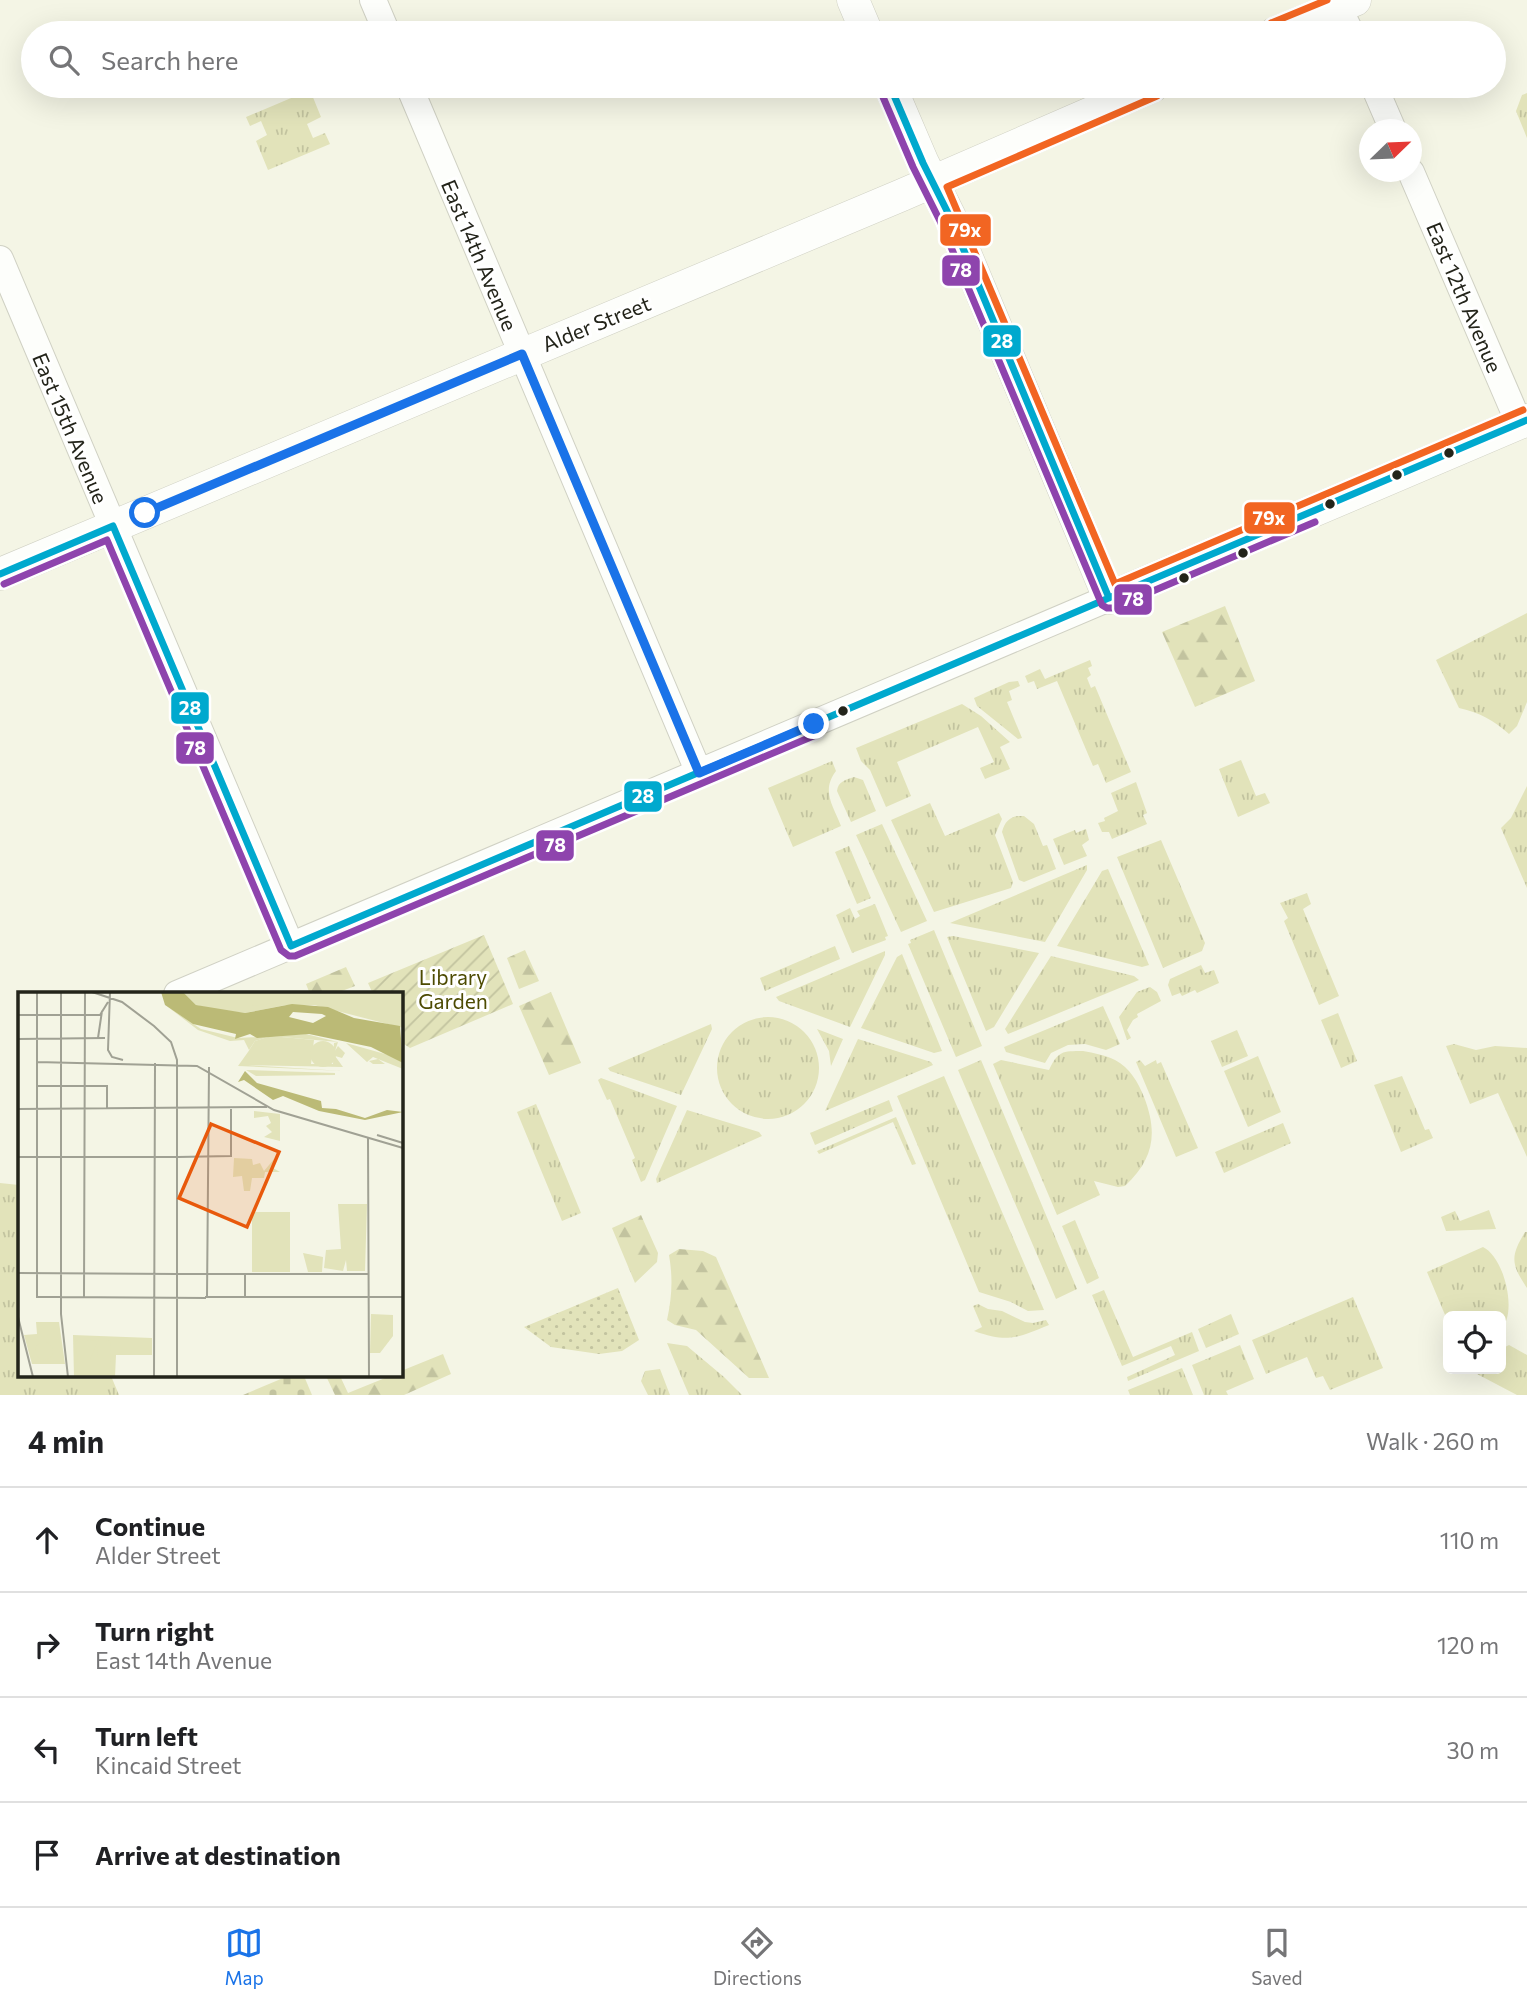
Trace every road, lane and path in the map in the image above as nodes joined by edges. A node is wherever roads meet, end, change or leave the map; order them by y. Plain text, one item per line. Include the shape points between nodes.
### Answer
1 (373, 0) edge
2 (853, 0) edge
3 (1348, 13) edge
4 (382, 21) edge
5 (862, 21) edge
6 (1319, 21) edge
7 (414, 98) edge
8 (895, 98) edge
9 (1126, 98) edge
10 (1379, 98) edge
11 (1388, 119) edge
12 (933, 182) junction
13 (1415, 182) edge
14 (0, 259) edge
15 (522, 354) junction
16 (1523, 421) edge
17 (113, 526) junction
18 (0, 573) edge
19 (1109, 598) junction
20 (699, 773) junction
21 (291, 946) junction
22 (182, 992) edge

1 - 4 street
2 - 5 street
3 - 6 street
7 - 15 street, East 14th Avenue
8 - 12 street
9 - 12 street, Alder Street
10 - 11 street
12 - 15 street, Alder Street
12 - 19 street
13 - 16 street, East 12th Avenue
14 - 17 street, East 15th Avenue
15 - 17 street, Alder Street
15 - 20 street, East 14th Avenue
16 - 19 street
17 - 18 street, Alder Street
17 - 21 street, East 15th Avenue
19 - 20 street
20 - 21 street
21 - 22 street

